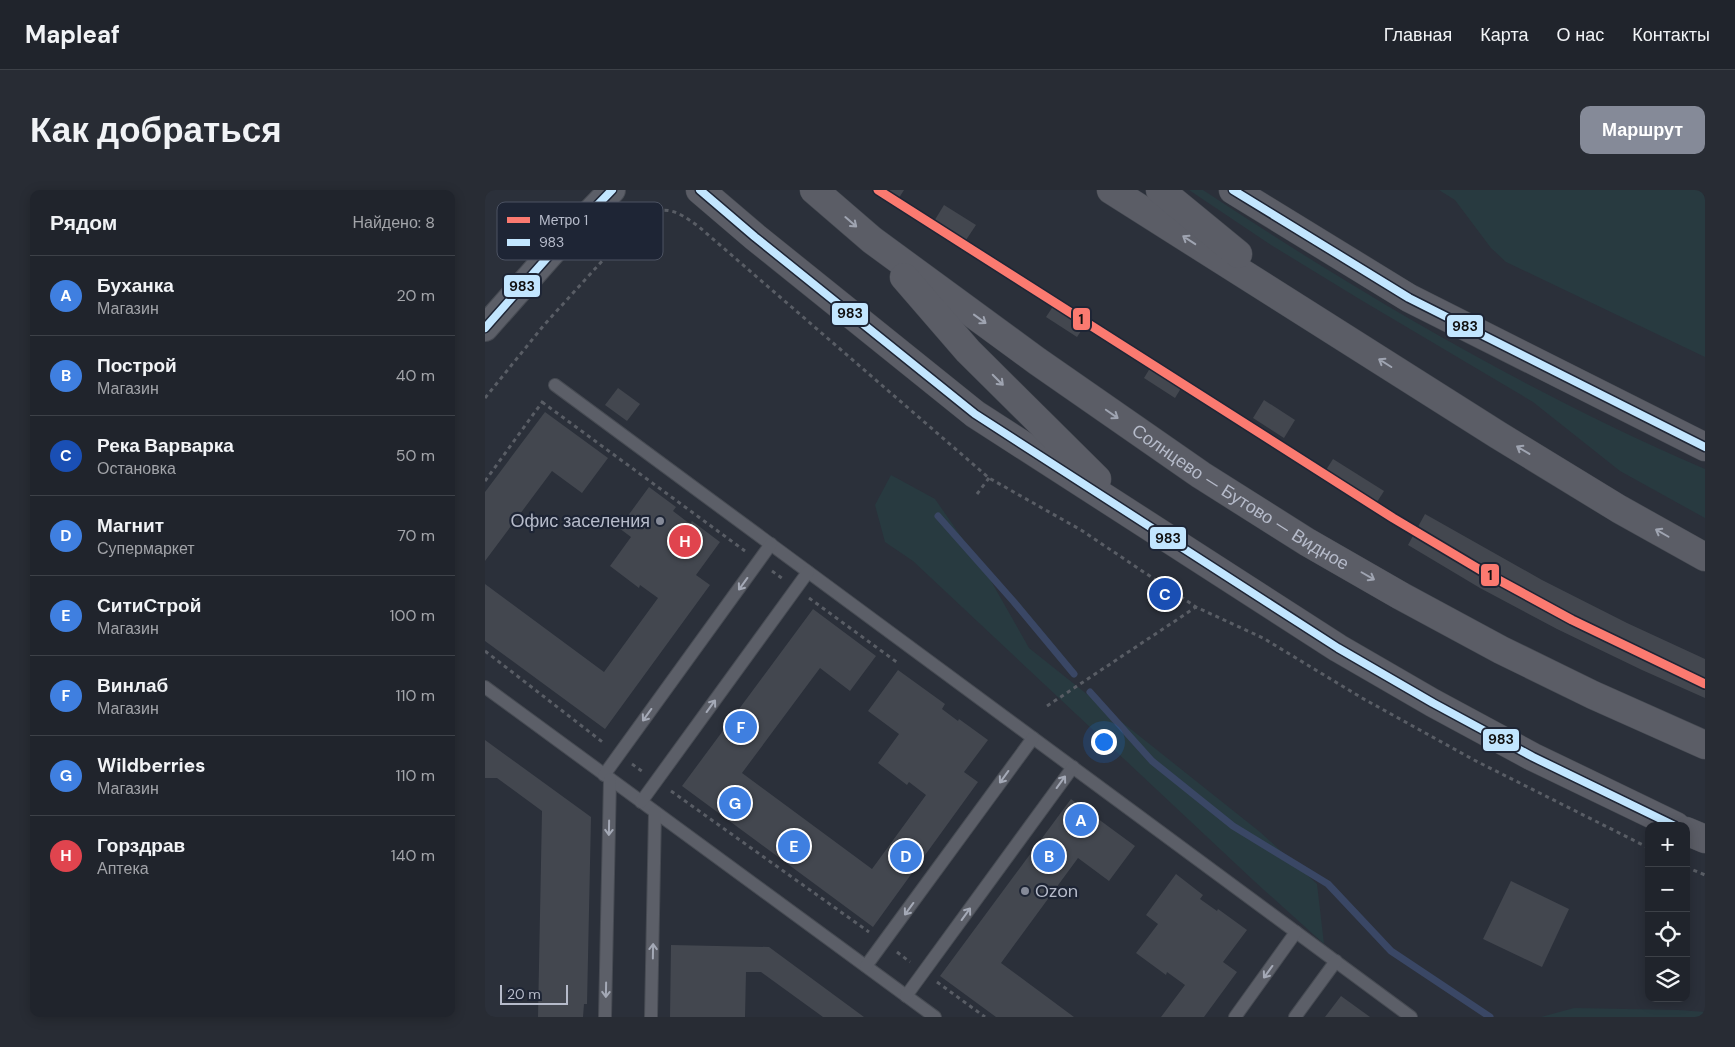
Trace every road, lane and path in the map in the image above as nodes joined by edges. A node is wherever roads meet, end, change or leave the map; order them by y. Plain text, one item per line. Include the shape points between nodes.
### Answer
1 (612, 190) edge
2 (700, 190) edge
3 (814, 190) edge
4 (1111, 190) edge
5 (1160, 190) edge
6 (1233, 190) edge
7 (600, 202) edge
8 (872, 240) junction
9 (545, 260) edge
10 (602, 260) edge
11 (485, 328) edge
12 (1335, 331) junction
13 (555, 385) joint
14 (485, 398) edge
15 (1705, 447) edge
16 (989, 478) dead end
17 (485, 481) edge
18 (977, 494) dead end
19 (1134, 515) junction
20 (771, 544) junction
21 (1705, 557) edge
22 (809, 572) junction
23 (1195, 607) dead end
24 (485, 651) edge
25 (485, 688) edge
26 (1047, 706) dead end
27 (1033, 738) junction
28 (1705, 745) edge
29 (619, 754) junction
30 (1073, 767) junction
31 (607, 777) junction
32 (656, 781) junction
33 (641, 802) junction
34 (655, 812) junction
35 (1668, 822) edge
36 (1690, 833) edge
37 (1705, 839) edge
38 (1690, 869) edge
39 (1705, 875) edge
40 (1296, 932) junction
41 (884, 943) junction
42 (1336, 962) junction
43 (866, 966) junction
44 (906, 996) junction
45 (605, 1017) edge
46 (651, 1017) edge
47 (935, 1017) edge
48 (1235, 1017) edge
49 (1295, 1017) edge
50 (1411, 1017) edge

1 - 7 street
2 - 19 main road via 975,414
3 -> 8 main road, Солнцево — Бутово — Видное
12 -> 4 main road
5 - 12 main road
6 - 15 main road via 1409,298
8 -> 19 main road via 968,351
8 -> 28 main road, Солнцево — Бутово — Видное via 1109,412 1307,542 1501,650
9 - 11 street
10 - 14 path
21 -> 12 main road via 1619,509
13 - 17 path
13 - 20 lane
16 - 18 path
19 - 35 main road via 1338,648 1533,757
20 - 22 lane
20 -> 29 lane
22 - 27 lane
32 -> 22 lane
23 - 26 path
24 - 29 path
25 - 31 lane
27 - 30 lane
27 -> 41 lane
29 - 31 lane
29 - 32 path
30 - 40 lane
44 -> 30 lane
31 - 33 lane
31 -> 45 lane
32 - 33 lane
32 - 41 path
33 - 34 lane
34 - 43 lane
46 -> 34 lane
36 - 37 main road
38 - 39 path
40 - 42 lane
40 -> 48 lane
41 - 43 lane
42 - 49 lane
42 - 50 lane
43 - 44 lane
44 - 47 lane

